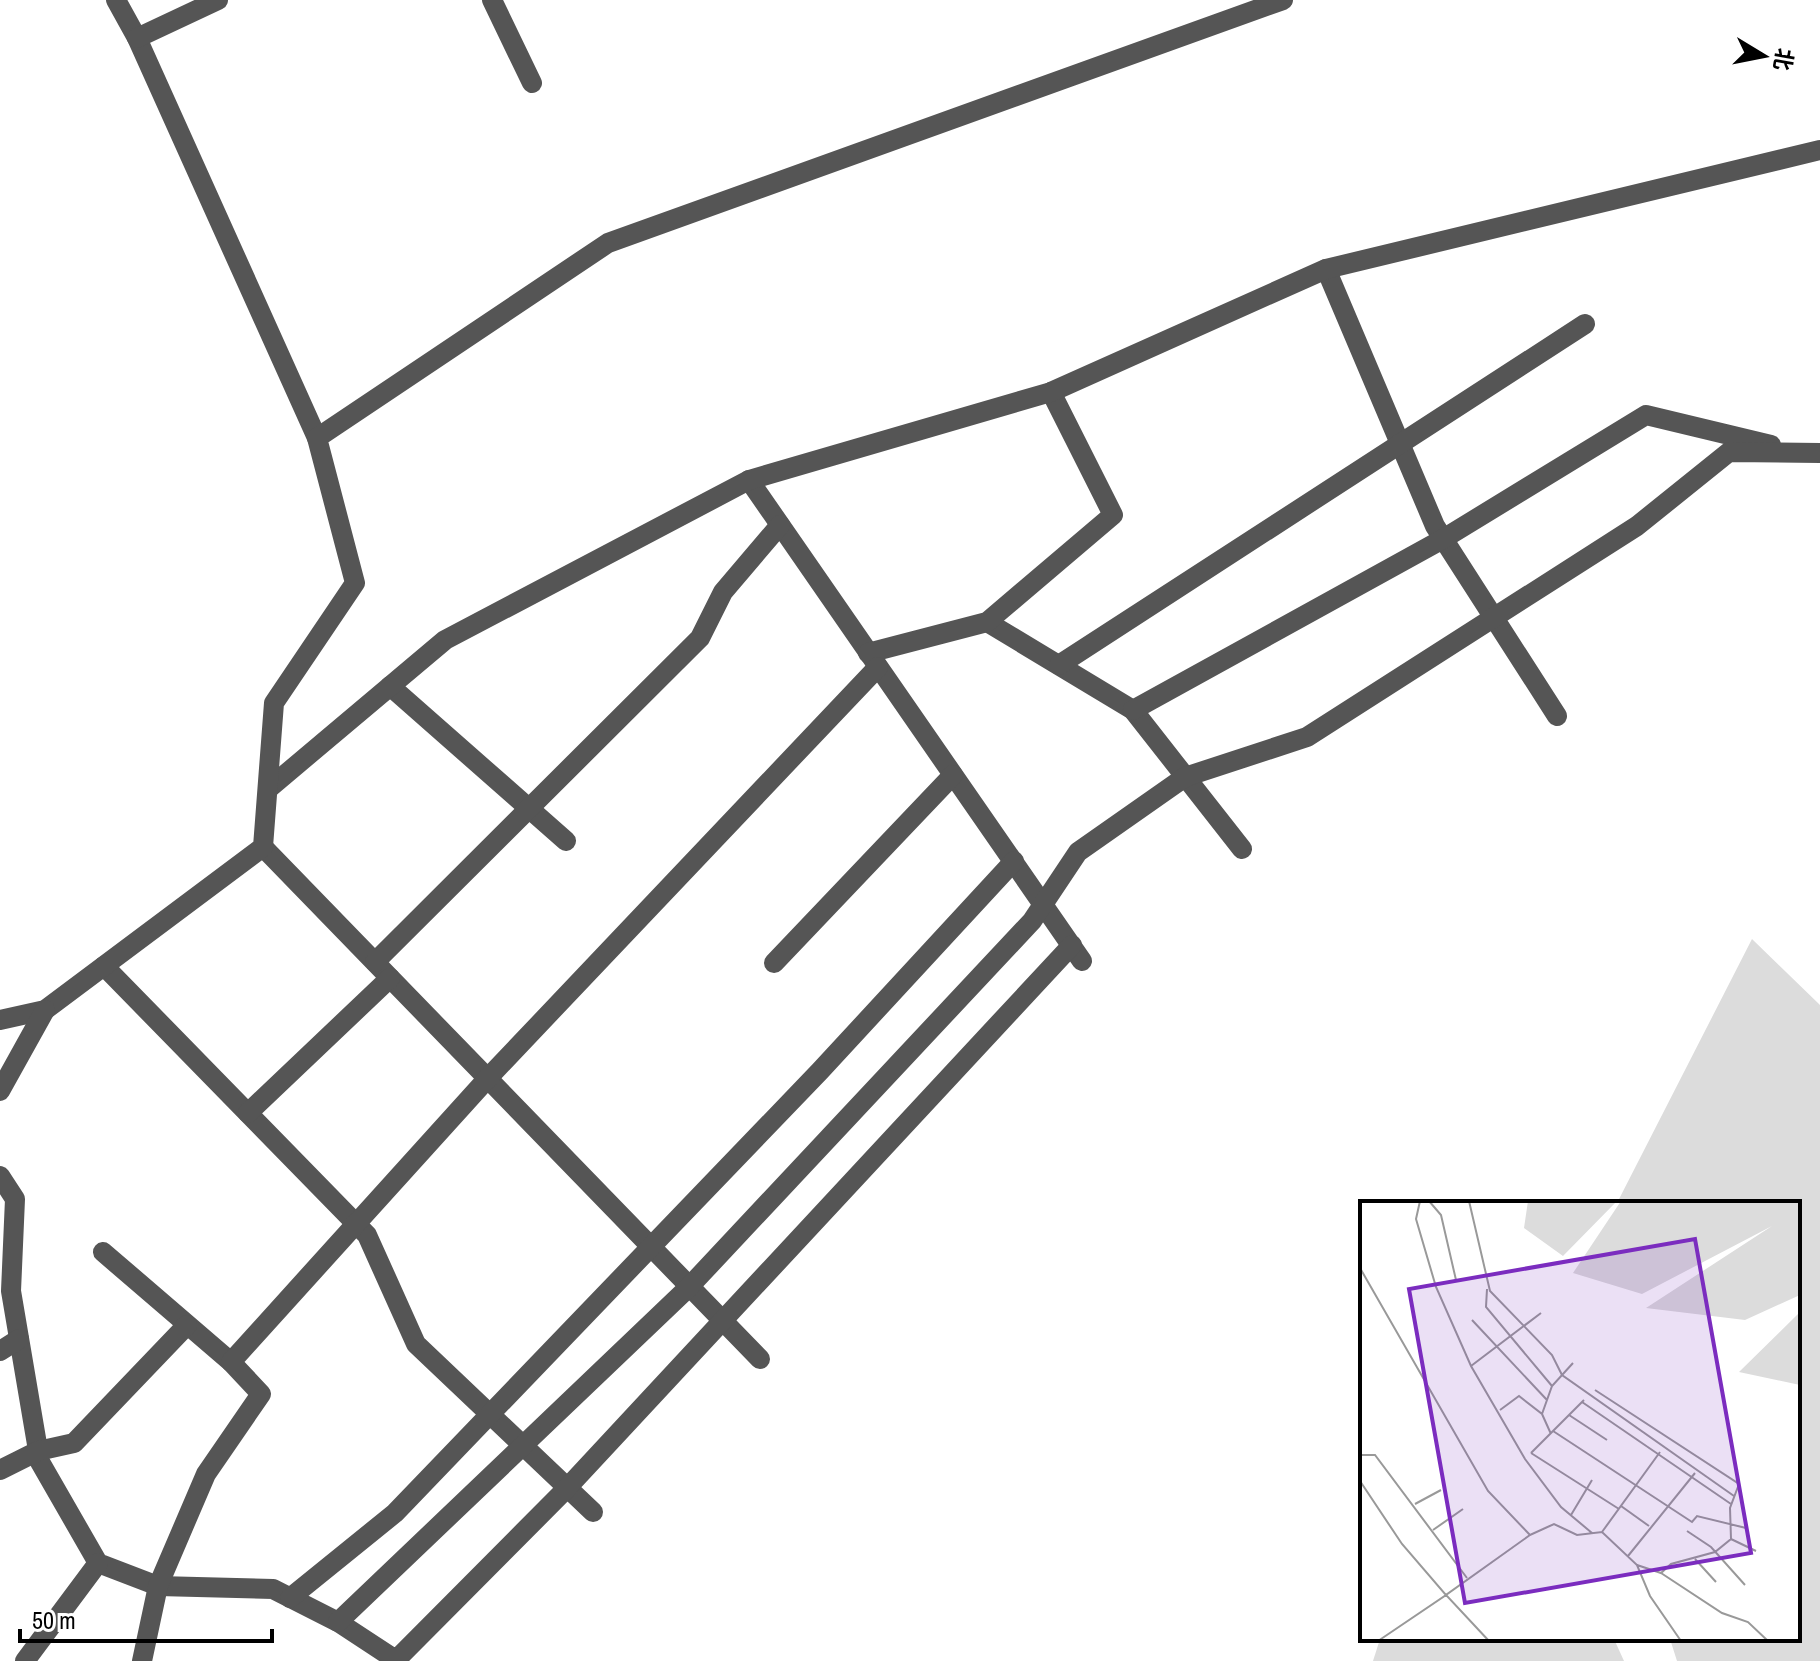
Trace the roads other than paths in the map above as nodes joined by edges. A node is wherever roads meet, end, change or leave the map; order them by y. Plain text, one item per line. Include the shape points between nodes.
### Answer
1 (116, 0) edge
2 (218, 0) edge
3 (492, 0) edge
4 (1283, 0) edge
5 (137, 38) junction
6 (532, 83) dead end
7 (1820, 150) edge
8 (1326, 269) junction
9 (1585, 324) dead end
10 (1051, 392) junction
11 (317, 438) junction
12 (1400, 443) junction
13 (1813, 453) edge
14 (749, 480) junction
15 (780, 525) junction
16 (1443, 539) junction
17 (987, 622) junction
18 (873, 660) junction
19 (1059, 665) junction
20 (390, 686) junction
21 (1133, 710) junction
22 (1557, 716) dead end
23 (953, 775) junction
24 (1185, 777) junction
25 (268, 789) junction
26 (530, 810) junction
27 (566, 841) dead end
28 (263, 847) junction
29 (1242, 849) dead end
30 (1014, 861) junction
31 (375, 962) junction
32 (774, 963) dead end
33 (104, 966) junction
34 (390, 978) junction
35 (45, 1010) junction
36 (0, 1020) edge
37 (487, 1079) junction
38 (0, 1091) edge
39 (248, 1113) junction
40 (0, 1176) edge
41 (354, 1222) junction
42 (652, 1248) junction
43 (103, 1252) dead end
44 (689, 1287) junction
45 (724, 1322) junction
46 (187, 1325) junction
47 (19, 1339) junction
48 (0, 1351) edge
49 (760, 1359) dead end
50 (231, 1362) junction
51 (489, 1415) junction
52 (525, 1447) junction
53 (38, 1451) junction
54 (0, 1470) edge
55 (567, 1488) junction
56 (593, 1512) dead end
57 (98, 1563) junction
58 (158, 1586) junction
59 (290, 1598) junction
60 (338, 1622) junction
61 (396, 1660) edge
62 (25, 1661) edge
63 (142, 1661) edge

1 - 5 street
2 - 5 street
3 - 6 street
4 - 11 street via 608,243
5 - 11 street
7 - 8 street
8 - 10 street
8 - 12 street
9 - 12 street
10 - 14 street
10 - 17 street via 1113,515
11 - 25 street via 355,583 274,703
12 - 16 street
12 - 19 street
13 - 16 street via 1646,415
13 - 24 street via 1729,452 1637,526 1307,737
14 - 15 street
14 - 20 street via 445,640
15 - 18 street
15 - 26 street via 723,592 700,638
16 - 21 street
16 - 22 street
17 - 18 street
17 - 19 street
18 - 23 street
18 - 37 street
19 - 21 street
20 - 25 street
20 - 26 street
21 - 24 street
23 - 30 street
23 - 32 street
24 - 29 street
24 - 44 street via 1078,852 1032,921
25 - 28 street
26 - 27 street
26 - 31 street
28 - 31 street
28 - 33 street
30 - 42 street
30 - 45 street via 1077,953
31 - 34 street
33 - 35 street
33 - 39 street
34 - 37 street
34 - 39 street
35 - 36 street
35 - 38 street
37 - 41 street
37 - 42 street
39 - 41 street
40 - 47 street via 15,1199 11,1291
41 - 50 street
41 - 51 street via 367,1235 416,1344
42 - 44 street
42 - 51 street
43 - 46 street
44 - 45 street
44 - 52 street
45 - 49 street
45 - 55 street
46 - 50 street
46 - 53 street via 74,1443
47 - 48 street
47 - 53 street
50 - 58 street via 261,1394 206,1474
51 - 52 street
51 - 59 street via 395,1513
52 - 55 street
52 - 60 street
53 - 54 street
53 - 57 street
55 - 56 street
55 - 61 street
57 - 58 street
57 - 62 street
58 - 59 street via 273,1589
58 - 63 street
59 - 60 street
60 - 61 street

